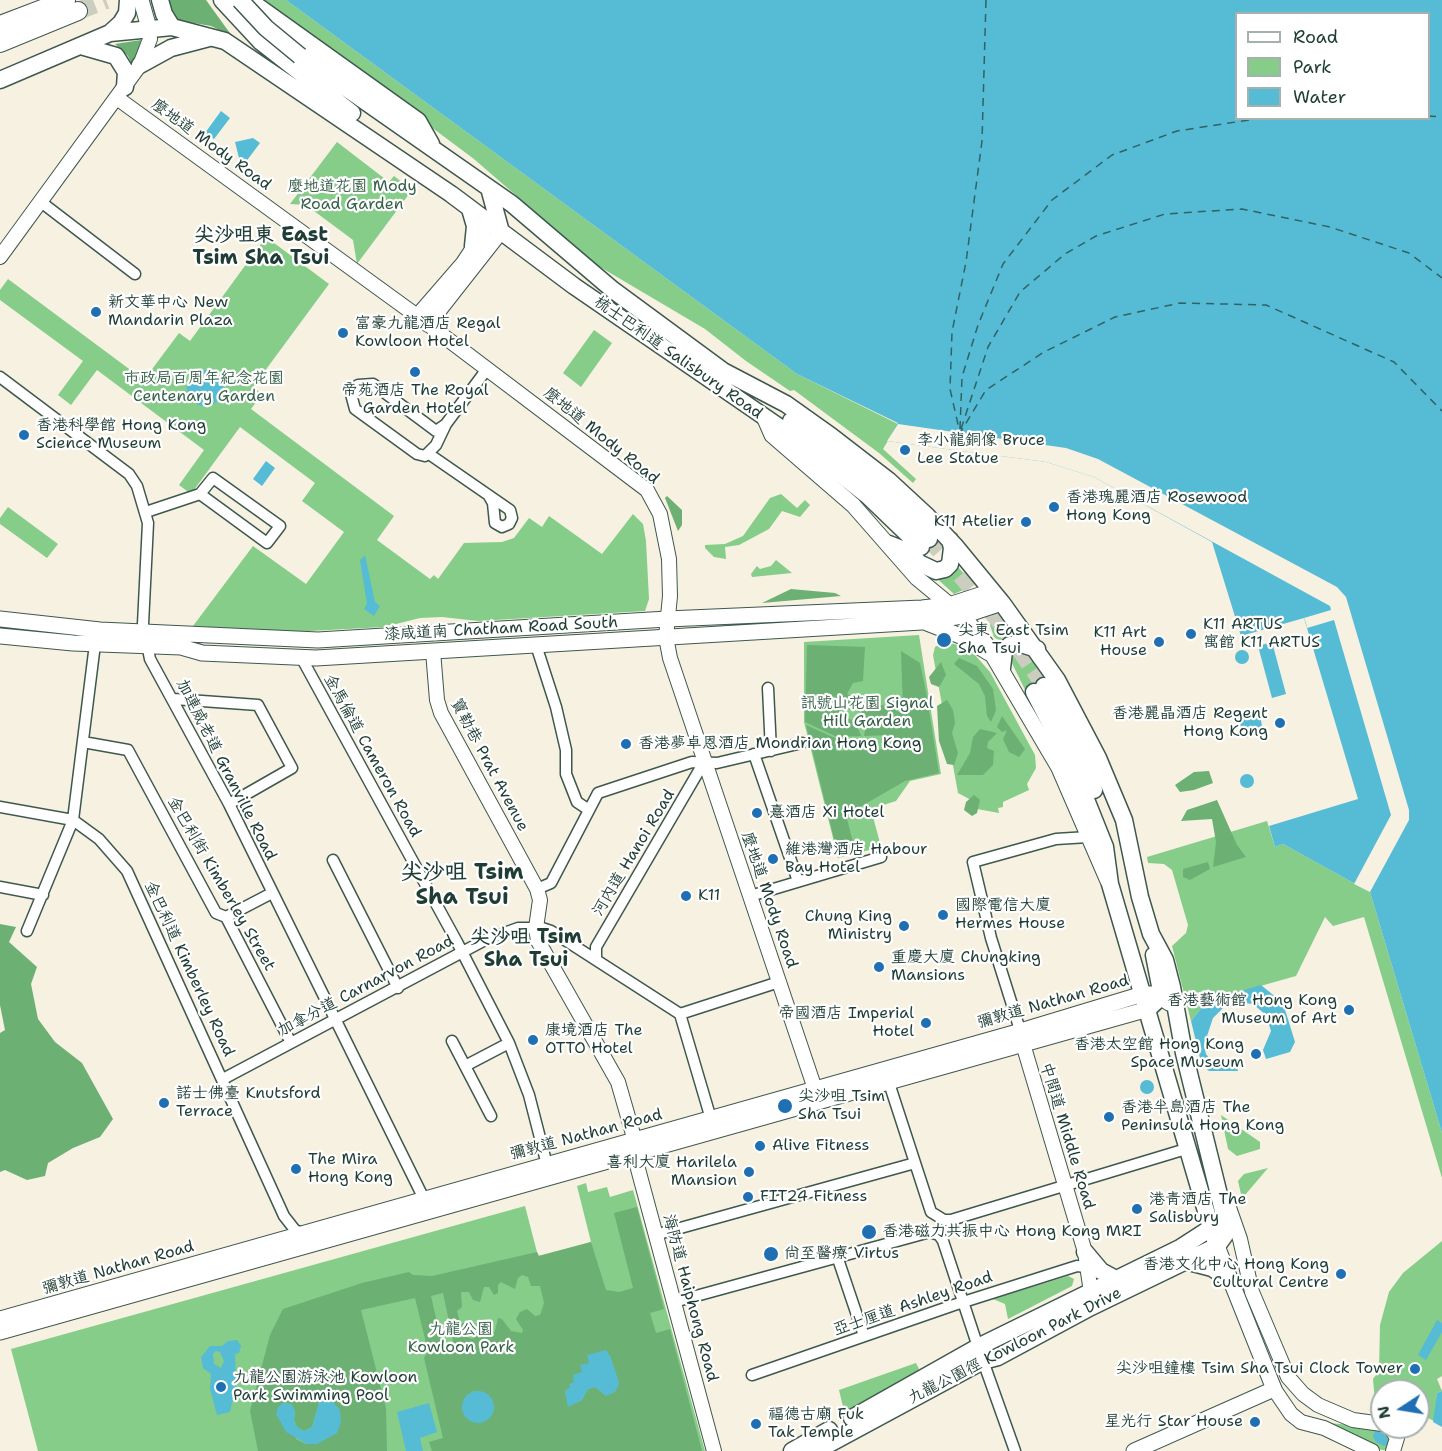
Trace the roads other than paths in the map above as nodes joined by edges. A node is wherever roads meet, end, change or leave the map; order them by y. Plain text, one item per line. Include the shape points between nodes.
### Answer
1 (128, 0) edge
2 (141, 0) edge
3 (160, 0) edge
4 (222, 0) edge
5 (246, 1) edge
6 (72, 5) edge
7 (0, 25) edge
8 (172, 27) junction
9 (149, 28) junction
10 (110, 33) junction
11 (213, 38) junction
12 (0, 43) edge
13 (81, 45) junction
14 (140, 65) junction
15 (0, 80) edge
16 (121, 93) junction
17 (341, 96) junction
18 (434, 150) junction
19 (489, 188) junction
20 (450, 194) junction
21 (41, 202) junction
22 (470, 208) junction
23 (496, 227) junction
24 (473, 246) junction
25 (0, 256) edge
26 (135, 274) dead end
27 (417, 316) junction
28 (428, 326) junction
29 (487, 369) junction
30 (728, 375) junction
31 (0, 376) edge
32 (765, 419) junction
33 (446, 424) junction
34 (429, 454) junction
35 (200, 494) junction
36 (489, 496) dead end
37 (146, 512) junction
38 (950, 540) junction
39 (889, 544) junction
40 (911, 571) junction
41 (997, 597) junction
42 (949, 605) junction
43 (895, 610) junction
44 (963, 616) junction
45 (0, 619) edge
46 (667, 619) junction
47 (922, 622) junction
48 (0, 636) edge
49 (666, 637) junction
50 (144, 638) junction
51 (282, 639) junction
52 (95, 644) junction
53 (536, 645) junction
54 (1037, 650) junction
55 (433, 651) junction
56 (301, 657) junction
57 (998, 662) junction
58 (768, 688) dead end
59 (174, 699) junction
60 (83, 742) junction
61 (802, 743) dead end
62 (771, 751) junction
63 (754, 754) junction
64 (704, 762) junction
65 (229, 804) junction
66 (0, 807) edge
67 (589, 810) junction
68 (73, 820) junction
69 (1088, 837) junction
70 (874, 857) dead end
71 (333, 860) dead end
72 (1134, 867) junction
73 (798, 880) junction
74 (1110, 884) junction
75 (0, 887) edge
76 (537, 889) junction
77 (272, 893) junction
78 (43, 896) junction
79 (750, 896) junction
80 (226, 917) junction
81 (536, 928) junction
82 (27, 931) dead end
83 (1151, 934) junction
84 (463, 952) junction
85 (596, 959) junction
86 (779, 982) junction
87 (398, 988) junction
88 (1162, 996) junction
89 (1145, 1002) junction
90 (1175, 1009) junction
91 (680, 1014) junction
92 (335, 1021) junction
93 (1021, 1037) junction
94 (452, 1041) dead end
95 (291, 1043) junction
96 (509, 1043) junction
97 (465, 1066) junction
98 (223, 1079) junction
99 (889, 1083) junction
100 (815, 1089) junction
101 (491, 1116) dead end
102 (711, 1119) junction
103 (634, 1147) junction
104 (1186, 1149) junction
105 (915, 1162) junction
106 (547, 1165) junction
107 (1212, 1171) junction
108 (1064, 1186) junction
109 (427, 1205) junction
110 (284, 1216) junction
111 (1211, 1228) junction
112 (304, 1234) junction
113 (655, 1235) junction
114 (278, 1242) junction
115 (1217, 1246) junction
116 (837, 1256) junction
117 (1085, 1259) junction
118 (1185, 1261) junction
119 (1114, 1278) junction
120 (1229, 1279) junction
121 (1092, 1299) junction
122 (674, 1302) junction
123 (963, 1303) junction
124 (0, 1320) edge
125 (0, 1332) edge
126 (864, 1336) junction
127 (980, 1354) junction
128 (752, 1375) dead end
129 (1274, 1389) junction
130 (1370, 1422) edge
131 (813, 1446) edge
132 (714, 1451) edge
133 (792, 1451) edge
134 (1015, 1451) edge
135 (1134, 1451) edge
136 (1372, 1451) edge

1 - 10 main road via 127,13
2 - 9 main road
3 - 8 main road
4 - 17 main road via 253,35
5 - 17 main road, bridge via 275,36
5 - 18 main road, 梳士巴利道 Salisbury Road via 418,121
6 - 7 highway
6 - 12 highway
8 - 9 main road, 梳士巴利道 Salisbury Road
8 - 11 main road, 梳士巴利道 Salisbury Road
9 - 10 main road, 梳士巴利道 Salisbury Road
9 - 14 street via 150,39
10 - 13 main road, 梳士巴利道 Salisbury Road
11 - 14 main road via 171,48
11 - 20 main road, 梳士巴利道 Salisbury Road via 245,54
13 - 15 main road, 梳士巴利道 Salisbury Road
13 - 16 main road via 116,56 126,72
14 - 16 street
16 - 21 street
16 - 27 street, 麼地道 Mody Road
17 - 18 main road, 梳士巴利道 Salisbury Road via 411,133
17 - 20 main road, 梳士巴利道 Salisbury Road
18 - 19 main road, 梳士巴利道 Salisbury Road
19 - 23 main road
19 - 30 main road, 梳士巴利道 Salisbury Road via 613,290
20 - 22 main road, 梳士巴利道 Salisbury Road
21 - 25 street
21 - 26 street
22 - 23 main road, 梳士巴利道 Salisbury Road
22 - 24 main road via 475,226
23 - 24 street
23 - 28 street
23 - 32 main road, 梳士巴利道 Salisbury Road
24 - 27 street
27 - 28 street, 麼地道 Mody Road
28 - 29 street, 麼地道 Mody Road
29 - 33 street
29 - 46 street, 麼地道 Mody Road via 647,490 664,527 670,587
30 - 32 main road via 855,470 925,543 837,471
30 - 38 main road, 梳士巴利道 Salisbury Road via 786,404 831,436 888,480
31 - 37 street via 129,474
32 - 39 main road, 梳士巴利道 Salisbury Road via 772,435 828,482
33 - 34 street
33 - 34 street via 436,431 373,384 362,383 354,389 351,399 355,409 417,454
34 - 36 street
35 - 35 street via 213,478 280,526 267,543
35 - 37 street
37 - 50 street
38 - 39 main road via 950,564 936,572 909,552
38 - 41 main road, 梳士巴利道 Salisbury Road
39 - 40 main road, 梳士巴利道 Salisbury Road
40 - 42 main road, 梳士巴利道 Salisbury Road
40 - 43 main road via 916,594 912,601
41 - 42 main road, 漆咸道南 Chatham Road South
41 - 44 main road, 漆咸道南 Chatham Road South
41 - 54 main road, 梳士巴利道 Salisbury Road
42 - 43 main road, 漆咸道南 Chatham Road South
42 - 44 main road, 梳士巴利道 Salisbury Road
43 - 46 main road, 漆咸道南 Chatham Road South
44 - 47 main road, 漆咸道南 Chatham Road South
44 - 57 main road, 梳士巴利道 Salisbury Road
45 - 50 main road, 漆咸道南 Chatham Road South
46 - 49 street, 麼地道 Mody Road
46 - 51 main road, 漆咸道南 Chatham Road South
47 - 49 main road, 漆咸道南 Chatham Road South
47 - 57 main road via 963,637
48 - 52 main road, 漆咸道南 Chatham Road South
49 - 53 main road, 漆咸道南 Chatham Road South
49 - 64 street, 麼地道 Mody Road
50 - 51 main road, 漆咸道南 Chatham Road South
50 - 52 main road, 漆咸道南 Chatham Road South
50 - 56 main road, 漆咸道南 Chatham Road South via 202,653
50 - 59 street, 加連威老道 Granville Road
51 - 56 main road
52 - 60 street
53 - 55 main road, 漆咸道南 Chatham Road South
53 - 67 street via 566,746 566,774 577,802
54 - 57 main road via 1010,645
54 - 72 main road, 梳士巴利道 Salisbury Road via 1098,758 1124,820
55 - 56 main road, 漆咸道南 Chatham Road South
55 - 76 street, 寶勒巷 Prat Avenue via 441,713
56 - 84 street, 金馬倫道 Cameron Road
57 - 69 main road, 梳士巴利道 Salisbury Road via 1059,768
58 - 62 street
59 - 65 street, 加連威老道 Granville Road
59 - 65 street via 258,705 292,768
60 - 68 street
60 - 80 street, 金巴利街 Kimberley Street via 128,750 216,913
61 - 62 street
62 - 63 street
63 - 64 street via 717,763
63 - 73 street
64 - 67 street via 693,762 598,793
64 - 79 street, 麼地道 Mody Road
64 - 85 street, 河內道 Hanoi Road via 596,947
65 - 77 street, 加連威老道 Granville Road
66 - 68 street, 金巴利道 Kimberley Road
67 - 76 street via 551,883
68 - 78 street
68 - 98 street, 金巴利道 Kimberley Road via 99,839 127,871
69 - 74 main road, 梳士巴利道 Salisbury Road
69 - 93 street, 中間道 Middle Road via 1056,839 973,862
70 - 73 street
71 - 87 street
72 - 74 main road via 1114,845 1084,761 1039,689 1096,820 1105,847
72 - 83 main road, 梳士巴利道 Salisbury Road
73 - 79 street
74 - 89 main road, 梳士巴利道 Salisbury Road
75 - 78 street
76 - 81 street via 540,907
77 - 80 street
77 - 92 street, 加連威老道 Granville Road
78 - 82 street
79 - 86 street, 麼地道 Mody Road
80 - 95 street, 金巴利街 Kimberley Street
81 - 84 street, 加拿分道 Carnarvon Road via 506,931
81 - 85 street, 加拿分道 Carnarvon Road via 552,931
81 - 103 street, 海防道 Haiphong Road via 538,940 618,1082
83 - 88 main road
83 - 90 main road, 梳士巴利道 Salisbury Road via 1165,960
84 - 87 street, 加拿分道 Carnarvon Road
84 - 96 street, 金馬倫道 Cameron Road
85 - 91 street, 加拿分道 Carnarvon Road
86 - 91 street
86 - 100 street, 麼地道 Mody Road
87 - 92 street, 加拿分道 Carnarvon Road
88 - 89 main road
88 - 90 main road
89 - 93 main road, 彌敦道 Nathan Road
89 - 104 main road, 梳士巴利道 Salisbury Road
90 - 107 main road, 梳士巴利道 Salisbury Road
91 - 102 street
92 - 95 street, 加拿分道 Carnarvon Road
92 - 109 street, 加連威老道 Granville Road
93 - 99 main road, 彌敦道 Nathan Road
93 - 100 main road, 彌敦道 Nathan Road
93 - 108 street, 中間道 Middle Road
94 - 97 street
95 - 98 street, 加拿分道 Carnarvon Road
96 - 97 street
96 - 106 street, 金馬倫道 Cameron Road via 529,1095
97 - 101 street
98 - 110 street, 金巴利道 Kimberley Road
99 - 103 main road, 彌敦道 Nathan Road
99 - 105 street
100 - 102 main road, 彌敦道 Nathan Road
102 - 103 main road, 彌敦道 Nathan Road
103 - 106 main road, 彌敦道 Nathan Road
103 - 109 main road, 彌敦道 Nathan Road
103 - 113 street, 海防道 Haiphong Road
104 - 108 street
104 - 111 main road, 梳士巴利道 Salisbury Road
105 - 108 street via 932,1212 938,1218 951,1220
105 - 113 street
106 - 109 main road, 彌敦道 Nathan Road
107 - 115 main road, 梳士巴利道 Salisbury Road via 1226,1228
107 - 130 street, 梳士巴利道 Salisbury Road via 1229,1204 1252,1292 1288,1377 1318,1405 1353,1420
108 - 117 street, 中間道 Middle Road
109 - 112 main road, 彌敦道 Nathan Road
109 - 125 main road, 彌敦道 Nathan Road
110 - 112 street, 金巴利道 Kimberley Road via 295,1230
110 - 114 street
111 - 115 main road, 梳士巴利道 Salisbury Road
111 - 119 main road, 九龍公園徑 Kowloon Park Drive via 1180,1248
112 - 114 main road, 彌敦道 Nathan Road
113 - 122 street, 海防道 Haiphong Road
114 - 124 main road, 彌敦道 Nathan Road
115 - 118 main road, 九龍公園徑 Kowloon Park Drive
115 - 120 main road, 梳士巴利道 Salisbury Road
116 - 122 street
116 - 123 street via 933,1232 943,1241
116 - 126 street
117 - 119 main road
117 - 121 street, 中間道 Middle Road
117 - 123 street, 亞士厘道 Ashley Road via 1077,1266
118 - 120 main road via 1212,1268
118 - 121 main road, 九龍公園徑 Kowloon Park Drive
119 - 121 main road, 九龍公園徑 Kowloon Park Drive
120 - 129 main road, 梳士巴利道 Salisbury Road
121 - 127 main road, 九龍公園徑 Kowloon Park Drive
121 - 127 main road, 九龍公園徑 Kowloon Park Drive via 1036,1335
122 - 132 street, 海防道 Haiphong Road
123 - 126 street, 亞士厘道 Ashley Road
123 - 127 street
126 - 128 street, 亞士厘道 Ashley Road
127 - 131 main road, 九龍公園徑 Kowloon Park Drive
127 - 134 street
129 - 135 main road
129 - 136 street, 梳士巴利道 Salisbury Road via 1301,1422
131 - 133 main road, 九龍公園徑 Kowloon Park Drive

